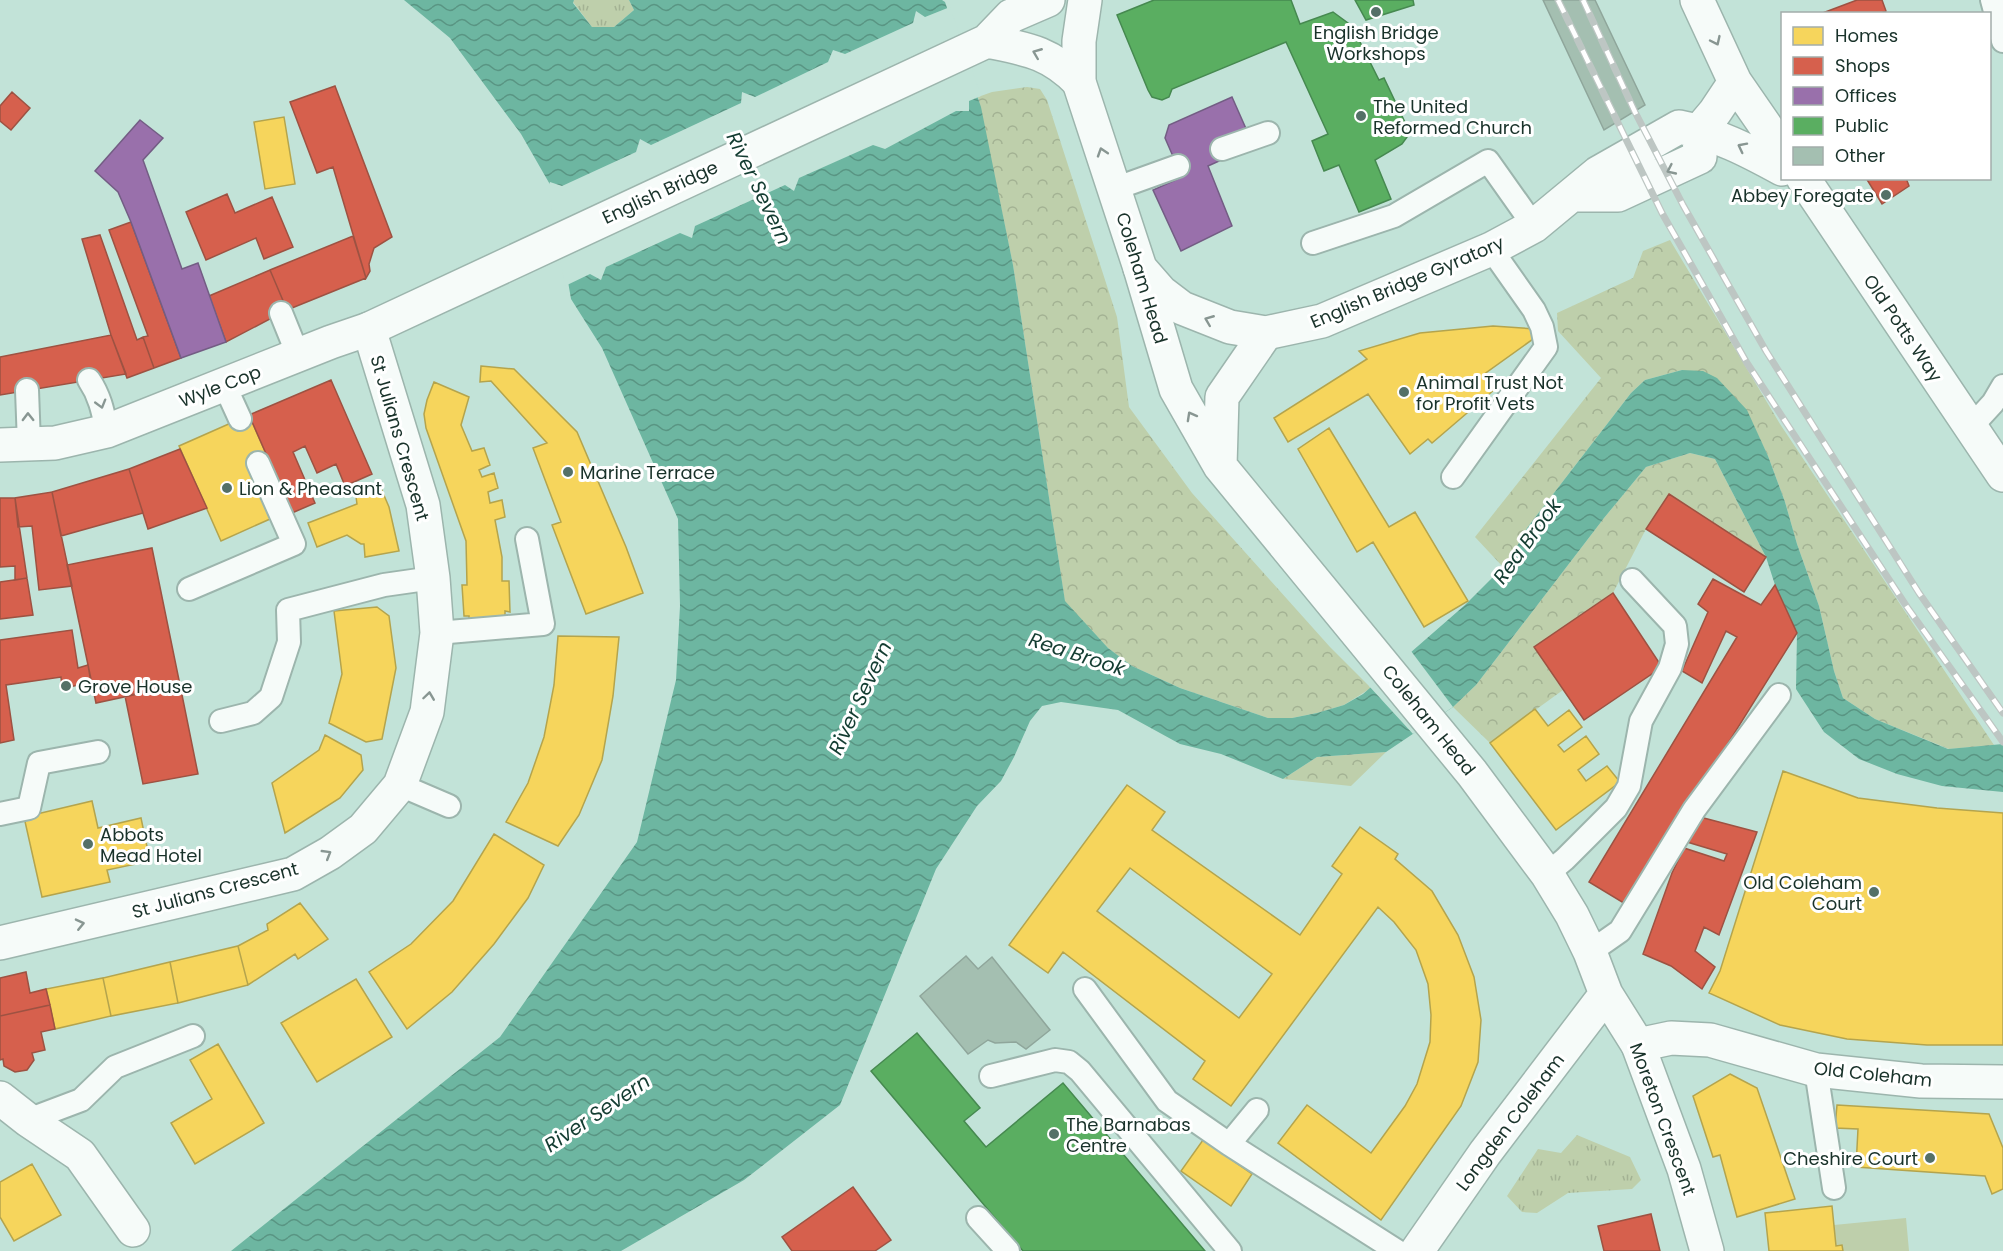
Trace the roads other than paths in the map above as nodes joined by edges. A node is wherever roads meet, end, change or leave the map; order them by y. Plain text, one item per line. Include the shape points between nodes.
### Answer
1 (1048, 0) edge
2 (1085, 0) edge
3 (1697, 0) edge
4 (1992, 0) edge
5 (2003, 41) edge
6 (983, 43) junction
7 (1079, 82) junction
8 (1735, 82) junction
9 (1699, 131) junction
10 (1268, 133) dead end
11 (1781, 149) edge
12 (1222, 150) dead end
13 (1178, 166) dead end
14 (1781, 168) edge
15 (1799, 180) edge
16 (1114, 189) junction
17 (1534, 226) junction
18 (1313, 243) dead end
19 (1491, 249) junction
20 (1140, 268) junction
21 (432, 298) joint
22 (281, 313) dead end
23 (369, 329) junction
24 (1266, 333) junction
25 (298, 355) junction
26 (89, 380) dead end
27 (224, 384) junction
28 (2003, 386) edge
29 (27, 390) dead end
30 (240, 419) dead end
31 (1970, 428) junction
32 (107, 431) junction
33 (14, 445) edge
34 (258, 463) dead end
35 (1220, 466) junction
36 (2003, 475) edge
37 (1453, 477) dead end
38 (527, 539) dead end
39 (433, 578) junction
40 (1632, 580) dead end
41 (189, 589) dead end
42 (437, 633) junction
43 (1779, 695) dead end
44 (221, 721) dead end
45 (98, 752) dead end
46 (400, 785) junction
47 (449, 807) dead end
48 (0, 814) edge
49 (1547, 874) junction
50 (0, 943) edge
51 (1590, 952) junction
52 (1085, 989) dead end
53 (1606, 994) junction
54 (193, 1036) dead end
55 (1638, 1045) junction
56 (1816, 1070) junction
57 (991, 1076) dead end
58 (2003, 1082) edge
59 (0, 1098) edge
60 (1257, 1110) dead end
61 (28, 1120) junction
62 (1229, 1144) junction
63 (1834, 1188) dead end
64 (978, 1218) dead end
65 (133, 1230) dead end
66 (1008, 1251) edge
67 (1230, 1251) edge
68 (1397, 1251) edge
69 (1417, 1251) edge
70 (1707, 1251) edge

1 - 6 street via 1011,16
2 - 7 street, Coleham Head
3 -> 8 street
4 - 5 lane
7 -> 6 street via 1066,68 1039,53
6 - 21 street, English Bridge
16 -> 7 street, Coleham Head
8 - 9 street
8 - 11 street
14 -> 9 street, Old Potts Way via 1736,144
9 -> 17 street, English Bridge Gyratory via 1700,157 1618,195 1574,195
10 - 12 lane
13 - 16 lane
15 - 31 street, Old Potts Way
16 - 20 street, Coleham Head
17 - 18 lane via 1488,161 1394,216
17 - 19 street, English Bridge Gyratory
19 - 24 street, English Bridge Gyratory via 1322,321
19 - 37 lane via 1534,310 1546,347
24 -> 20 street, English Bridge Gyratory via 1230,327 1182,308
35 -> 20 street, Coleham Head via 1176,389
21 - 23 street, Wyle Cop
22 - 25 lane
23 - 25 street, Wyle Cop
23 - 39 street, St Julians Crescent via 423,505
24 - 35 street via 1222,397
25 - 27 street, Wyle Cop
26 -> 32 lane via 102,403
27 - 30 lane
27 - 32 street, Wyle Cop
28 - 31 lane
33 -> 29 lane
31 - 36 street, Old Potts Way
32 - 33 street, Wyle Cop via 55,443
34 - 41 lane via 294,544
35 - 49 street, Coleham Head via 1472,773
38 - 42 lane via 543,624
39 - 42 street, St Julians Crescent
39 - 44 lane via 384,585 288,610 289,642 271,697 253,713
40 - 49 lane via 1675,626 1677,644 1670,668 1641,721 1629,786 1616,808
46 -> 42 street, St Julians Crescent via 427,712
43 - 51 lane via 1694,810 1620,931
45 - 48 lane via 39,763 29,808
46 - 47 lane
50 -> 46 street, St Julians Crescent via 293,874 363,829
49 - 51 street, Coleham Head
51 - 53 street, Coleham Head
52 - 62 lane via 1167,1101
53 - 55 street, Moreton Crescent
53 - 69 street, Longden Coleham via 1485,1153
54 - 61 lane via 115,1067 81,1100
55 - 56 street, Old Coleham via 1671,1038 1710,1040
55 - 70 street, Moreton Crescent via 1684,1169
56 - 58 street, Old Coleham via 1921,1081
56 - 63 lane
57 - 67 lane via 1055,1060 1069,1062
59 - 61 street
60 - 62 lane
61 - 65 street via 80,1155
62 - 68 lane
64 - 66 lane

